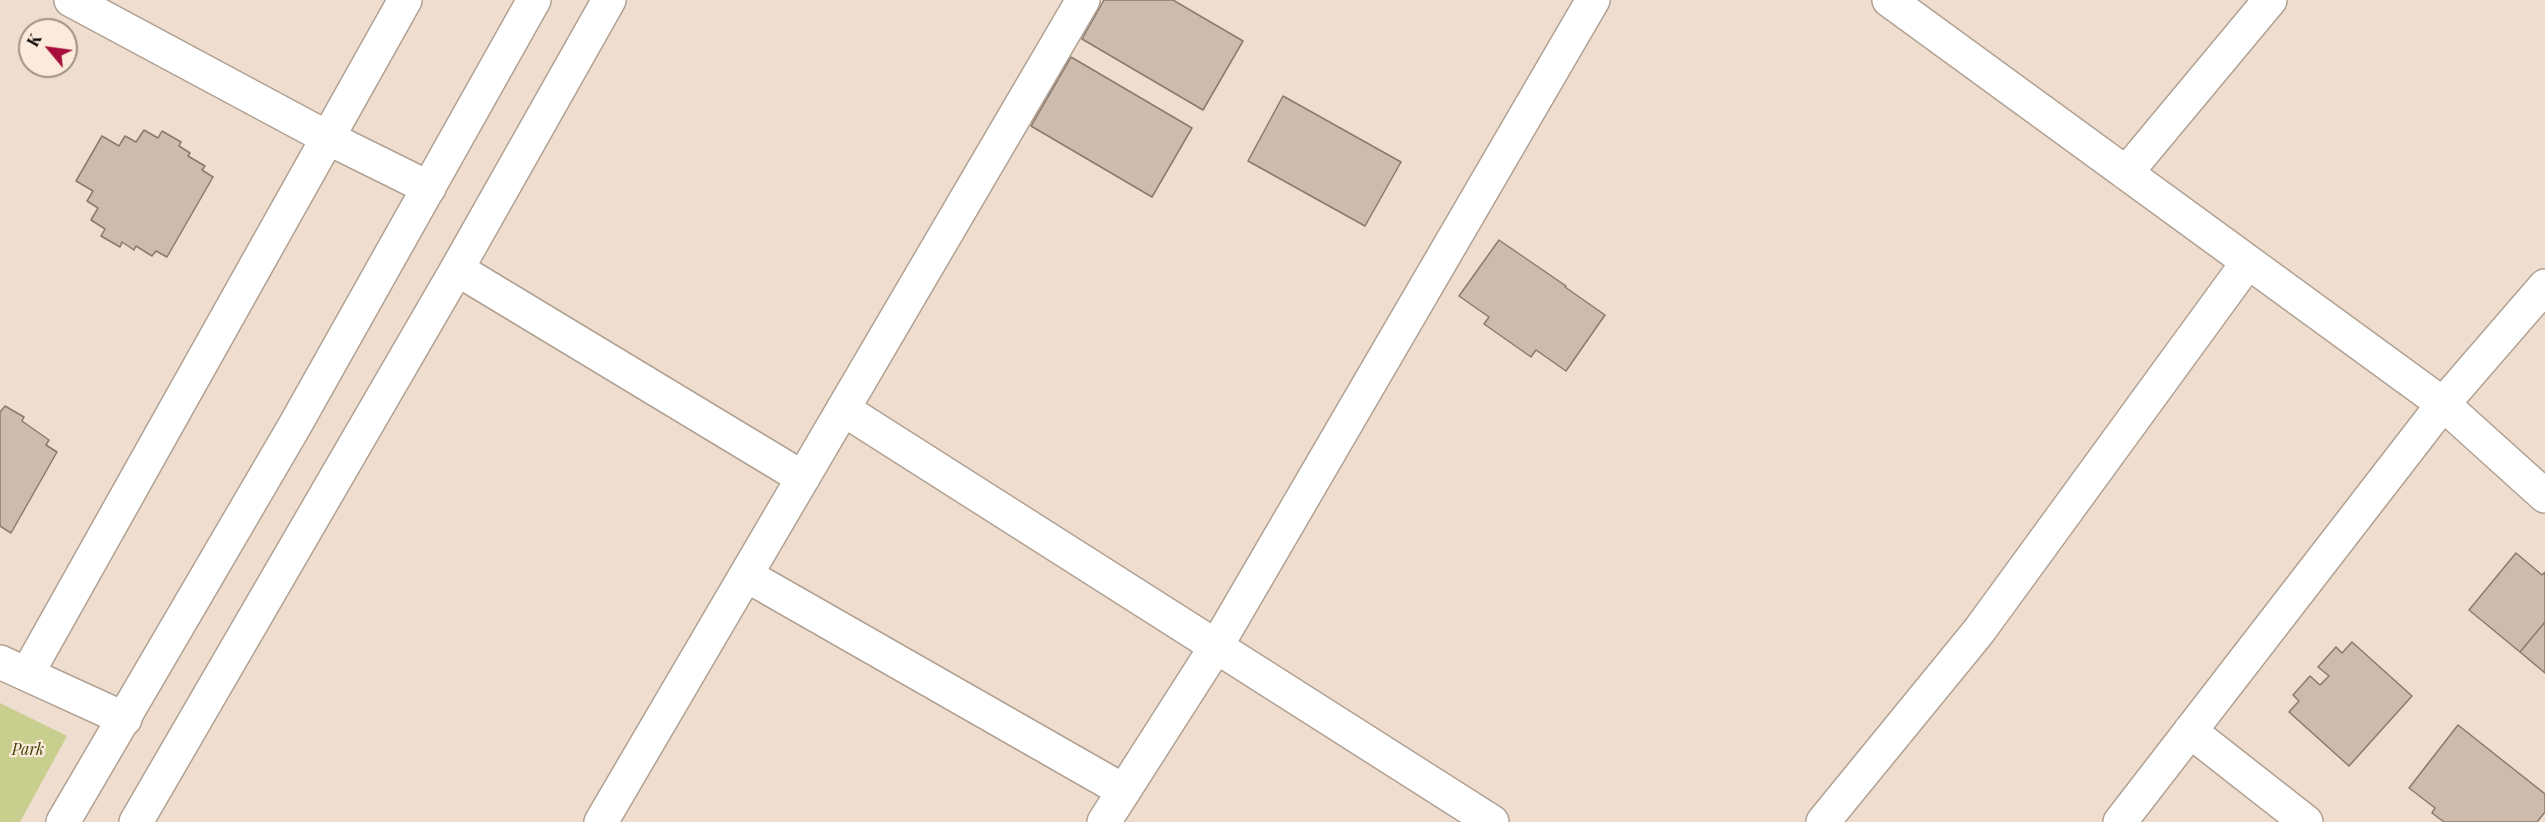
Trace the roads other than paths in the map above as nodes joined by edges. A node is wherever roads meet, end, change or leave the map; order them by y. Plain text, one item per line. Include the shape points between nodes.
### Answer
1 (71, 0) edge
2 (405, 0) edge
3 (534, 0) edge
4 (609, 0) edge
5 (1083, 0) edge
6 (1593, 0) edge
7 (1889, 0) edge
8 (2270, 0) edge
9 (328, 138) junction
10 (2126, 173) junction
11 (429, 188) junction
12 (2248, 262) junction
13 (457, 269) junction
14 (2545, 286) edge
15 (2443, 404) junction
16 (843, 409) junction
17 (803, 478) junction
18 (2545, 496) edge
19 (746, 574) junction
20 (1217, 645) junction
21 (14, 668) edge
22 (125, 719) junction
23 (2190, 731) junction
24 (1124, 791) junction
25 (63, 822) edge
26 (136, 822) edge
27 (601, 822) edge
28 (1104, 822) edge
29 (1492, 822) edge
30 (1823, 822) edge
31 (2120, 822) edge
32 (2306, 822) edge

1 - 9 street
2 - 9 street
3 - 11 street
4 - 13 street
5 - 16 street
6 - 20 street
7 - 10 street
8 - 10 street
9 - 11 street
9 - 21 street
10 - 12 street
11 - 22 street
12 - 15 street
12 - 30 street via 1979,631
13 - 17 street
13 - 26 street
14 - 15 street
15 - 18 street
15 - 23 street
16 - 17 street
16 - 20 street
17 - 19 street
19 - 24 street
19 - 27 street
20 - 24 street
20 - 29 street
21 - 22 street
22 - 25 street
23 - 31 street
23 - 32 street
24 - 28 street

